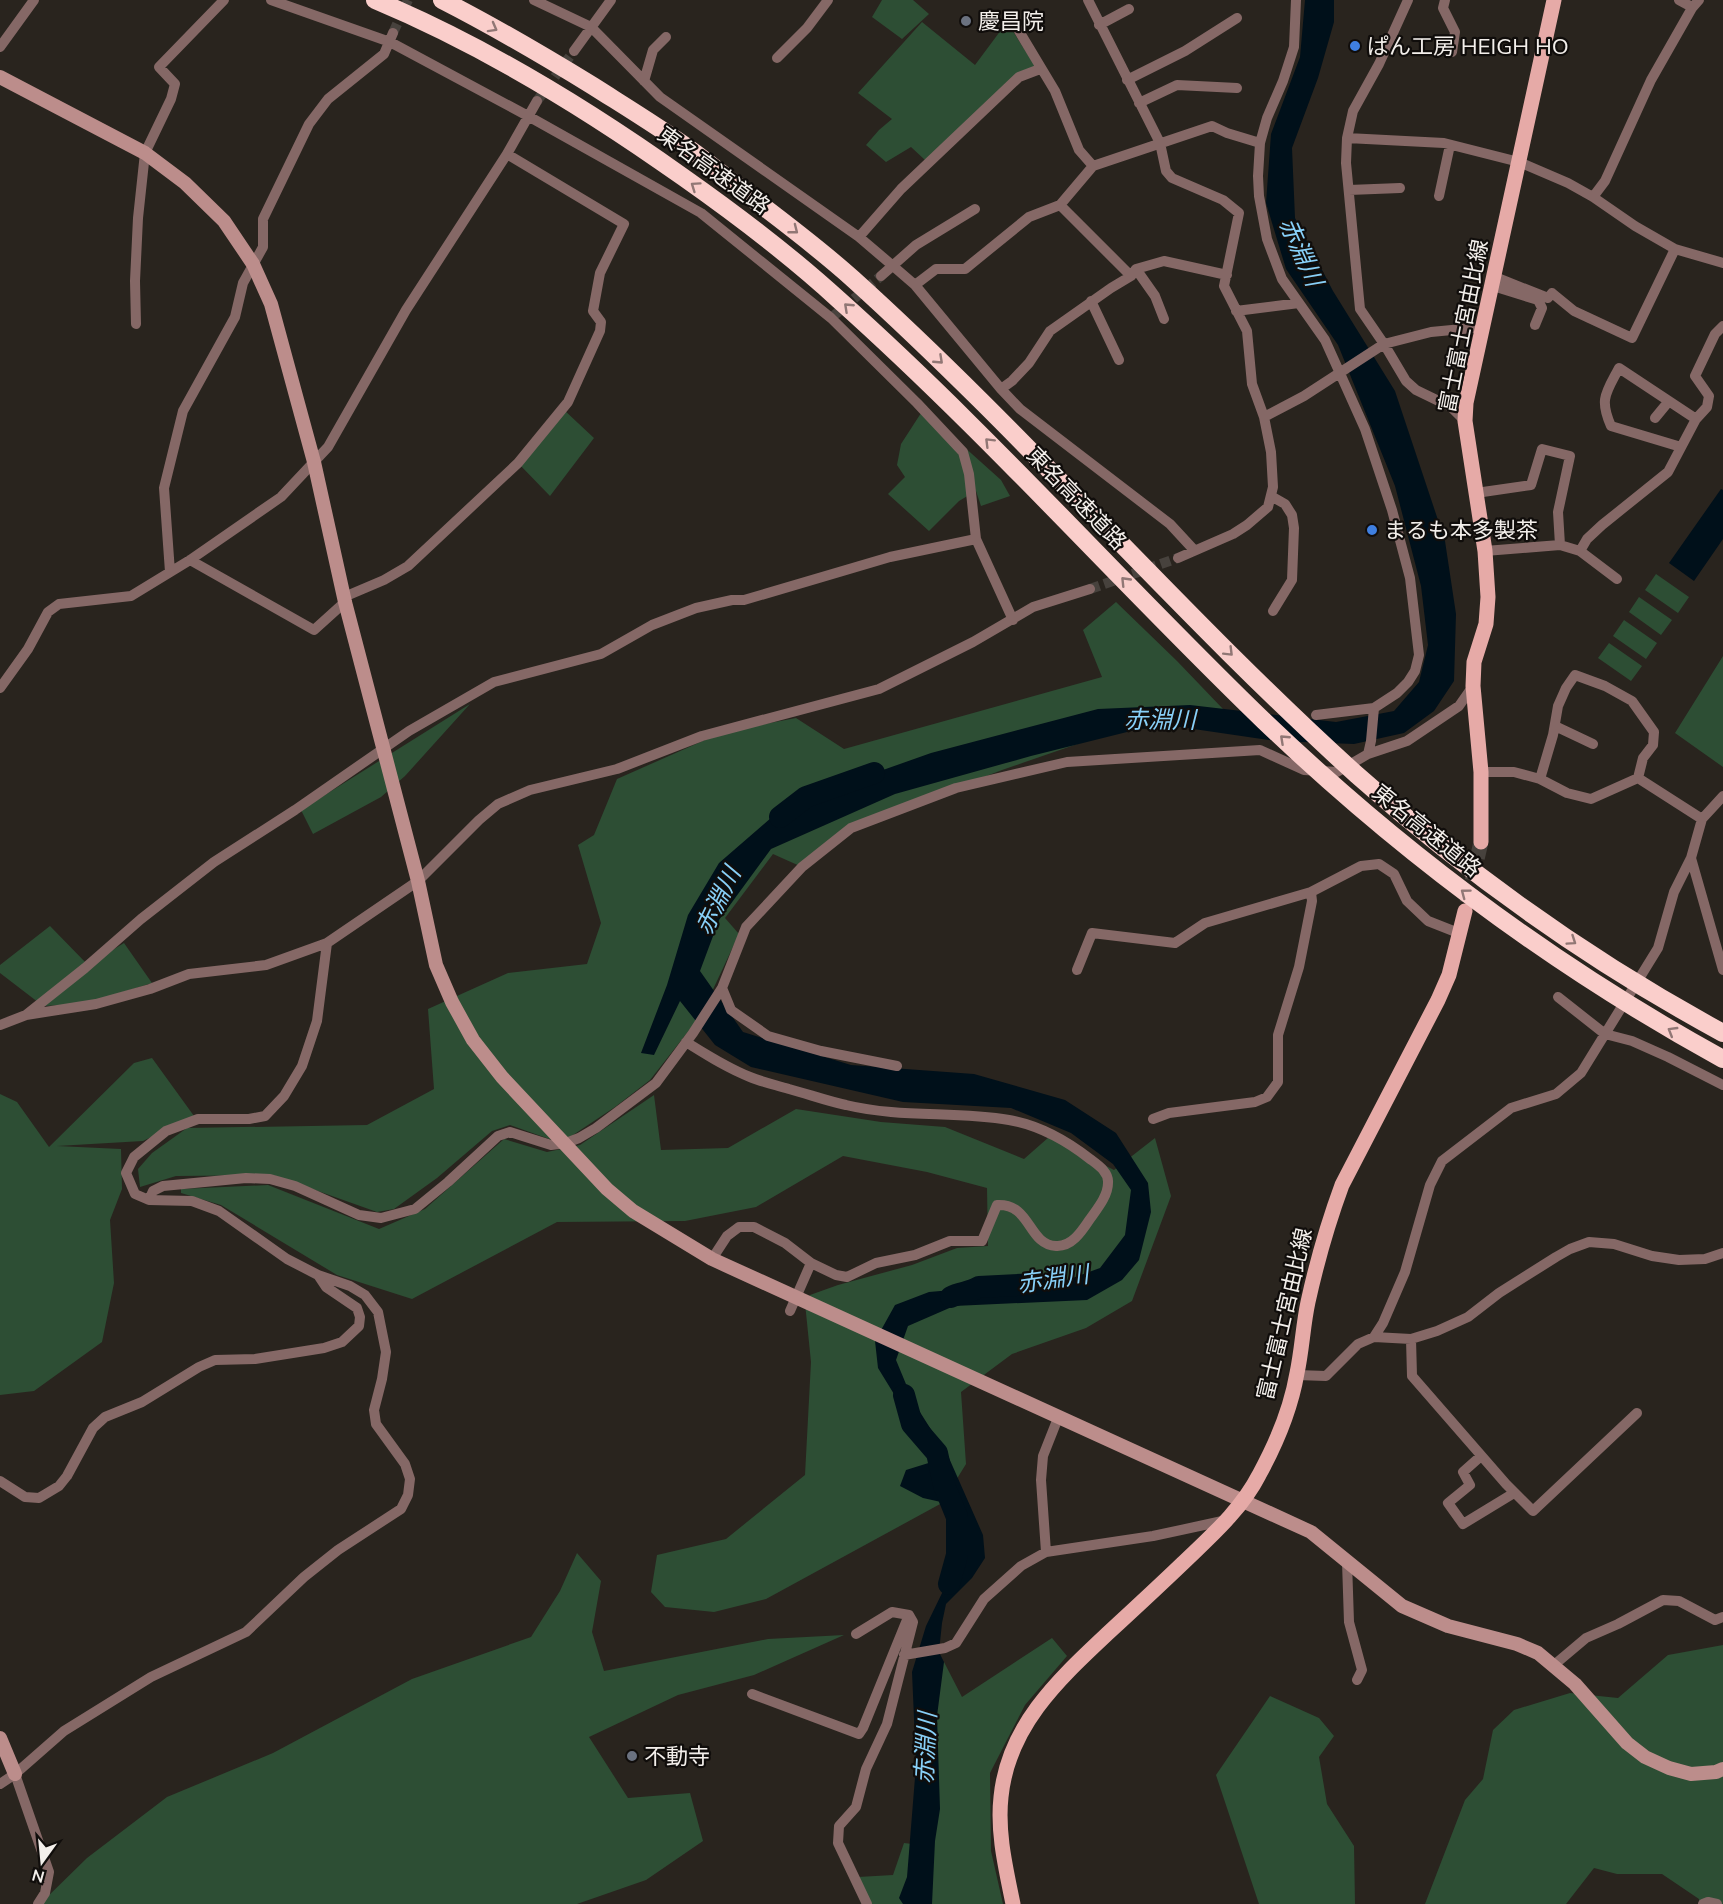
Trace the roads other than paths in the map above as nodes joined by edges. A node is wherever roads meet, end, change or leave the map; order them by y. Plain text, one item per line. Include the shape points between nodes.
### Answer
1 (33, 0) edge
2 (224, 0) edge
3 (271, 0) edge
4 (375, 0) edge
5 (442, 0) edge
6 (534, 0) edge
7 (611, 0) edge
8 (828, 0) edge
9 (1088, 0) edge
10 (1296, 0) edge
11 (1408, 0) edge
12 (1445, 0) edge
13 (1554, 0) edge
14 (1679, 0) edge
15 (1696, 4) edge
16 (1128, 9) dead end
17 (1237, 18) dead end
18 (1099, 25) junction
19 (1016, 26) dead end
20 (591, 27) junction
21 (392, 37) junction
22 (666, 37) dead end
23 (0, 47) edge
24 (574, 51) tunnel mouth
25 (1452, 52) dead end
26 (777, 58) dead end
27 (1040, 69) junction
28 (0, 77) edge
29 (1127, 80) junction
30 (645, 81) junction
31 (1237, 88) dead end
32 (537, 101) tunnel mouth
33 (1139, 103) junction
34 (528, 116) junction
35 (1347, 138) junction
36 (1160, 143) junction
37 (1260, 143) junction
38 (1450, 145) junction
39 (145, 153) junction
40 (507, 154) junction
41 (1519, 162) junction
42 (1093, 166) junction
43 (1400, 188) dead end
44 (1349, 190) junction
45 (1439, 196) dead end
46 (1593, 197) junction
47 (1060, 205) junction
48 (975, 209) dead end
49 (859, 237) junction
50 (1675, 249) junction
51 (1723, 263) edge
52 (253, 264) junction
53 (893, 266) junction
54 (1133, 273) junction
55 (1227, 274) junction
56 (881, 276) tunnel mouth
57 (1494, 282) junction
58 (915, 285) junction
59 (1091, 301) junction
60 (1299, 303) junction
61 (1236, 311) junction
62 (1164, 319) dead end
63 (136, 324) dead end
64 (1535, 325) dead end
65 (1723, 326) edge
66 (1483, 327) junction
67 (1384, 344) junction
68 (1119, 360) dead end
69 (1340, 374) junction
70 (1001, 389) junction
71 (1669, 401) junction
72 (1264, 417) junction
73 (1655, 418) dead end
74 (1696, 420) junction
75 (1465, 421) junction
76 (1681, 447) junction
77 (314, 462) junction
78 (1476, 493) junction
79 (1270, 496) junction
80 (976, 539) junction
81 (1560, 545) junction
82 (1194, 550) junction
83 (1485, 551) junction
84 (1580, 551) junction
85 (1178, 558) tunnel mouth
86 (190, 560) junction
87 (170, 572) junction
88 (1617, 579) dead end
89 (1090, 589) tunnel mouth
90 (345, 599) junction
91 (1273, 611) dead end
92 (1012, 620) junction
93 (1473, 686) junction
94 (0, 688) edge
95 (1374, 708) junction
96 (1316, 715) dead end
97 (1555, 726) junction
98 (1593, 744) dead end
99 (383, 750) junction
100 (1368, 754) junction
101 (1481, 772) junction
102 (1638, 778) junction
103 (1540, 779) junction
104 (1723, 796) edge
105 (1702, 819) junction
106 (1481, 842) tunnel mouth
107 (1691, 858) junction
108 (418, 881) junction
109 (1311, 892) junction
110 (1465, 911) tunnel mouth
111 (1461, 934) junction
112 (327, 943) junction
113 (1077, 970) dead end
114 (1723, 970) edge
115 (722, 988) junction
116 (1558, 997) dead end
117 (26, 1016) junction
118 (0, 1024) edge
119 (1723, 1033) edge
120 (1605, 1034) junction
121 (690, 1037) junction
122 (1723, 1059) edge
123 (897, 1066) dead end
124 (1723, 1085) edge
125 (1153, 1119) dead end
126 (149, 1200) junction
127 (1723, 1253) edge
128 (712, 1259) junction
129 (811, 1263) junction
130 (318, 1275) junction
131 (790, 1311) dead end
132 (1374, 1337) junction
133 (1412, 1339) junction
134 (1297, 1375) junction
135 (1636, 1413) dead end
136 (1058, 1418) junction
137 (1481, 1456) junction
138 (0, 1481) edge
139 (1514, 1493) junction
140 (1243, 1501) junction
141 (1227, 1520) junction
142 (1046, 1552) junction
143 (1347, 1562) junction
144 (909, 1615) junction
145 (1723, 1617) edge
146 (856, 1634) dead end
147 (908, 1655) junction
148 (1554, 1665) junction
149 (1357, 1680) dead end
150 (752, 1694) dead end
151 (0, 1738) edge
152 (1723, 1769) edge
153 (15, 1774) junction
154 (0, 1784) edge
155 (38, 1904) edge
156 (867, 1904) edge
157 (1013, 1904) edge
158 (1703, 1904) edge
159 (1717, 1904) edge

1 - 23 street
2 - 39 street via 159,67 175,84
3 - 21 street
122 -> 4 highway, 東名高速道路 via 1511,928 1420,859 1340,791 1265,722 930,384 752,227 614,128 546,87 441,30
5 -> 119 highway, 東名高速道路 via 648,120 812,243 982,401 1282,706 1359,777 1432,839 1524,908 1623,975
6 - 20 street
7 - 20 street
8 - 26 street
9 - 18 street
10 - 37 street via 1294,47
11 - 35 street via 1353,111
12 - 25 street via 1443,8 1455,32
13 - 41 main road, 富士富士宮由比線
14 - 15 street
15 - 46 street via 1652,80 1605,181
16 - 18 street
17 - 29 street via 1185,51
18 - 29 street
19 - 27 street
20 - 24 street
20 - 30 street
21 - 34 street
21 - 52 street via 384,54 328,99 309,124 263,219 263,247
22 - 30 street via 653,50
27 - 42 street via 1055,91 1079,150
27 - 49 street via 1019,77 901,189
28 - 39 street
29 - 33 street
30 - 49 street via 660,97
31 - 33 street via 1177,85
32 - 34 street
33 - 36 street
34 - 40 street
34 - 80 street via 701,213 831,318 963,452
35 - 38 street
35 - 44 street
36 - 37 street via 1212,126
36 - 42 street
36 - 55 street via 1166,171 1172,178 1223,200 1239,213
37 - 60 street via 1259,196 1267,239 1282,279
38 - 41 street
38 - 45 street
39 - 52 street via 185,183 224,221
39 - 63 street via 135,281
40 - 77 street via 406,310 328,447
40 - 90 street via 624,225 600,273 593,311 601,322 600,331 568,402 518,463 408,566
41 - 46 street
41 - 57 main road, 富士富士宮由比線
42 - 47 street
43 - 44 street
44 - 67 street via 1360,309
46 - 50 street
47 - 54 street
47 - 58 street via 1029,217 965,269 936,269
48 - 53 street via 916,245
49 - 53 street
50 - 51 street
50 - 57 street via 1632,338 1574,311 1552,293 1548,298
52 - 77 street via 271,303
52 - 87 street via 228,332 183,411 164,488
53 - 56 street
53 - 58 street
54 - 55 street via 1164,261
54 - 59 street
54 - 62 street via 1155,296
55 - 61 street via 1224,286
57 - 64 street via 1538,300 1542,308
57 - 66 main road, 富士富士宮由比線
58 - 70 street
59 - 68 street
59 - 70 street via 1050,331 1029,363
60 - 61 street
60 - 69 street via 1324,340
61 - 72 street via 1247,331 1252,384
65 - 74 street via 1715,334 1695,376 1709,396 1707,407
66 - 67 street via 1431,332
66 - 75 main road, 富士富士宮由比線
67 - 69 street
67 - 75 street via 1406,381 1416,390 1451,406
69 - 72 street
69 - 95 street via 1365,429 1392,510 1410,578 1417,624 1419,655 1415,671 1397,693
70 - 82 street via 1020,409 1170,524
71 - 73 street
71 - 74 street
71 - 76 street via 1620,368 1603,408 1611,426
72 - 79 street via 1273,487
74 - 76 street
75 - 78 main road, 富士富士宮由比線
76 - 84 street via 1668,472 1602,525
77 - 86 street via 281,497
77 - 90 street
78 - 81 street via 1531,485 1542,449 1570,456 1558,512
78 - 83 main road, 富士富士宮由比線
79 - 82 street via 1268,507 1247,525
79 - 91 street via 1285,504 1294,528 1292,580
80 - 92 street
80 - 99 street via 890,557 744,600 696,608 652,625 601,654 494,682
81 - 83 street
81 - 84 street
82 - 85 street
83 - 93 main road, 富士富士宮由比線 via 1486,624 1474,662
84 - 88 street
86 - 87 street
86 - 90 street via 314,630
87 - 94 street via 131,596 59,604 48,612
89 - 92 street via 1033,607
90 - 99 street
92 - 108 street via 879,689 702,736 617,769 530,790 498,804
93 - 100 street via 1459,706 1407,741
93 - 101 main road, 富士富士宮由比線
95 - 96 street
95 - 100 street
97 - 98 street
97 - 102 street via 1558,706 1575,675 1632,701 1654,732 1653,745 1643,758
97 - 103 street
99 - 108 street
99 - 117 street via 214,862
100 - 115 street via 1337,772 1304,770 1260,750 1066,762 956,788 851,828 823,849 746,927
101 - 103 street via 1514,772
101 - 106 main road, 富士富士宮由比線
102 - 103 street via 1591,799 1567,793
102 - 105 street
104 - 105 street
105 - 107 street
107 - 114 street
107 - 120 street via 1674,892 1658,948
108 - 112 street
108 - 128 street via 436,965 473,1040 502,1077 607,1189 633,1211
109 - 111 street via 1361,866 1380,864 1394,874 1407,901 1428,921
109 - 113 street via 1205,923 1175,943 1092,933
109 - 125 street via 1299,967 1278,1035 1278,1082 1267,1097 1255,1102 1169,1113
110 - 111 main road, 富士富士宮由比線
111 - 134 main road, 富士富士宮由比線 via 1438,1000 1331,1213 1307,1304
112 - 117 street via 266,964 189,974 96,1004
112 - 126 street via 317,1021 302,1066 284,1096 265,1116 198,1119 166,1131 134,1157 126,1173 135,1194
115 - 121 street
115 - 123 street via 731,1010 768,1036 821,1052
116 - 120 street
117 - 118 street
120 - 124 street via 1641,1045
120 - 132 street via 1581,1073 1557,1094 1510,1108 1442,1161 1430,1185 1405,1272
121 - 126 street via 656,1083 596,1128 566,1143 550,1145 510,1132 498,1136 415,1209 381,1218 359,1215 295,1186 246,1178 164,1186 153,1191
121 - 129 street via 715,1060 752,1078 847,1106 903,1115 1011,1120 1056,1136 1104,1170 1109,1182 1098,1209 1071,1243 1047,1244 1020,1212 997,1205 981,1241 950,1241 847,1276
126 - 130 street via 192,1201 219,1211 287,1259
127 - 133 street via 1705,1259 1679,1260 1589,1242 1556,1257 1468,1317
128 - 129 street via 727,1236 739,1227 754,1227 785,1243
128 - 136 street
129 - 131 street
130 - 138 street via 326,1287 357,1308 359,1326 342,1342 255,1359 215,1360 142,1402 105,1417 93,1428 59,1486 39,1498 25,1497
130 - 153 street via 365,1295 378,1312 386,1352 374,1410 376,1424 405,1464 410,1479 401,1509 304,1577 246,1632 151,1677 64,1731
132 - 133 street
132 - 134 street via 1358,1344 1326,1376
133 - 137 street via 1412,1376
134 - 140 main road, 富士富士宮由比線 via 1271,1451
135 - 139 street via 1533,1511
136 - 140 street
136 - 142 street via 1042,1464
137 - 139 street
137 - 139 street via 1463,1472 1470,1485 1448,1503 1463,1524
140 - 141 main road, 富士富士宮由比線
140 - 143 street via 1311,1532
141 - 142 street
141 - 157 main road, 富士富士宮由比線 via 1069,1670 1026,1722 1004,1772 1000,1798 1000,1824
142 - 147 street via 1021,1566 984,1599 956,1643
143 - 148 street via 1402,1606 1423,1617 1517,1644
143 - 149 street via 1349,1622 1362,1670
144 - 146 street via 892,1612
144 - 147 street via 913,1622
144 - 150 street via 859,1734
145 - 148 street via 1714,1620 1679,1601 1663,1600 1586,1638
147 - 156 street via 856,1807 839,1826 838,1843
148 - 152 street via 1645,1757 1691,1774
151 - 153 street
153 - 154 street
153 - 155 street via 49,1872 45,1893
158 - 159 street

